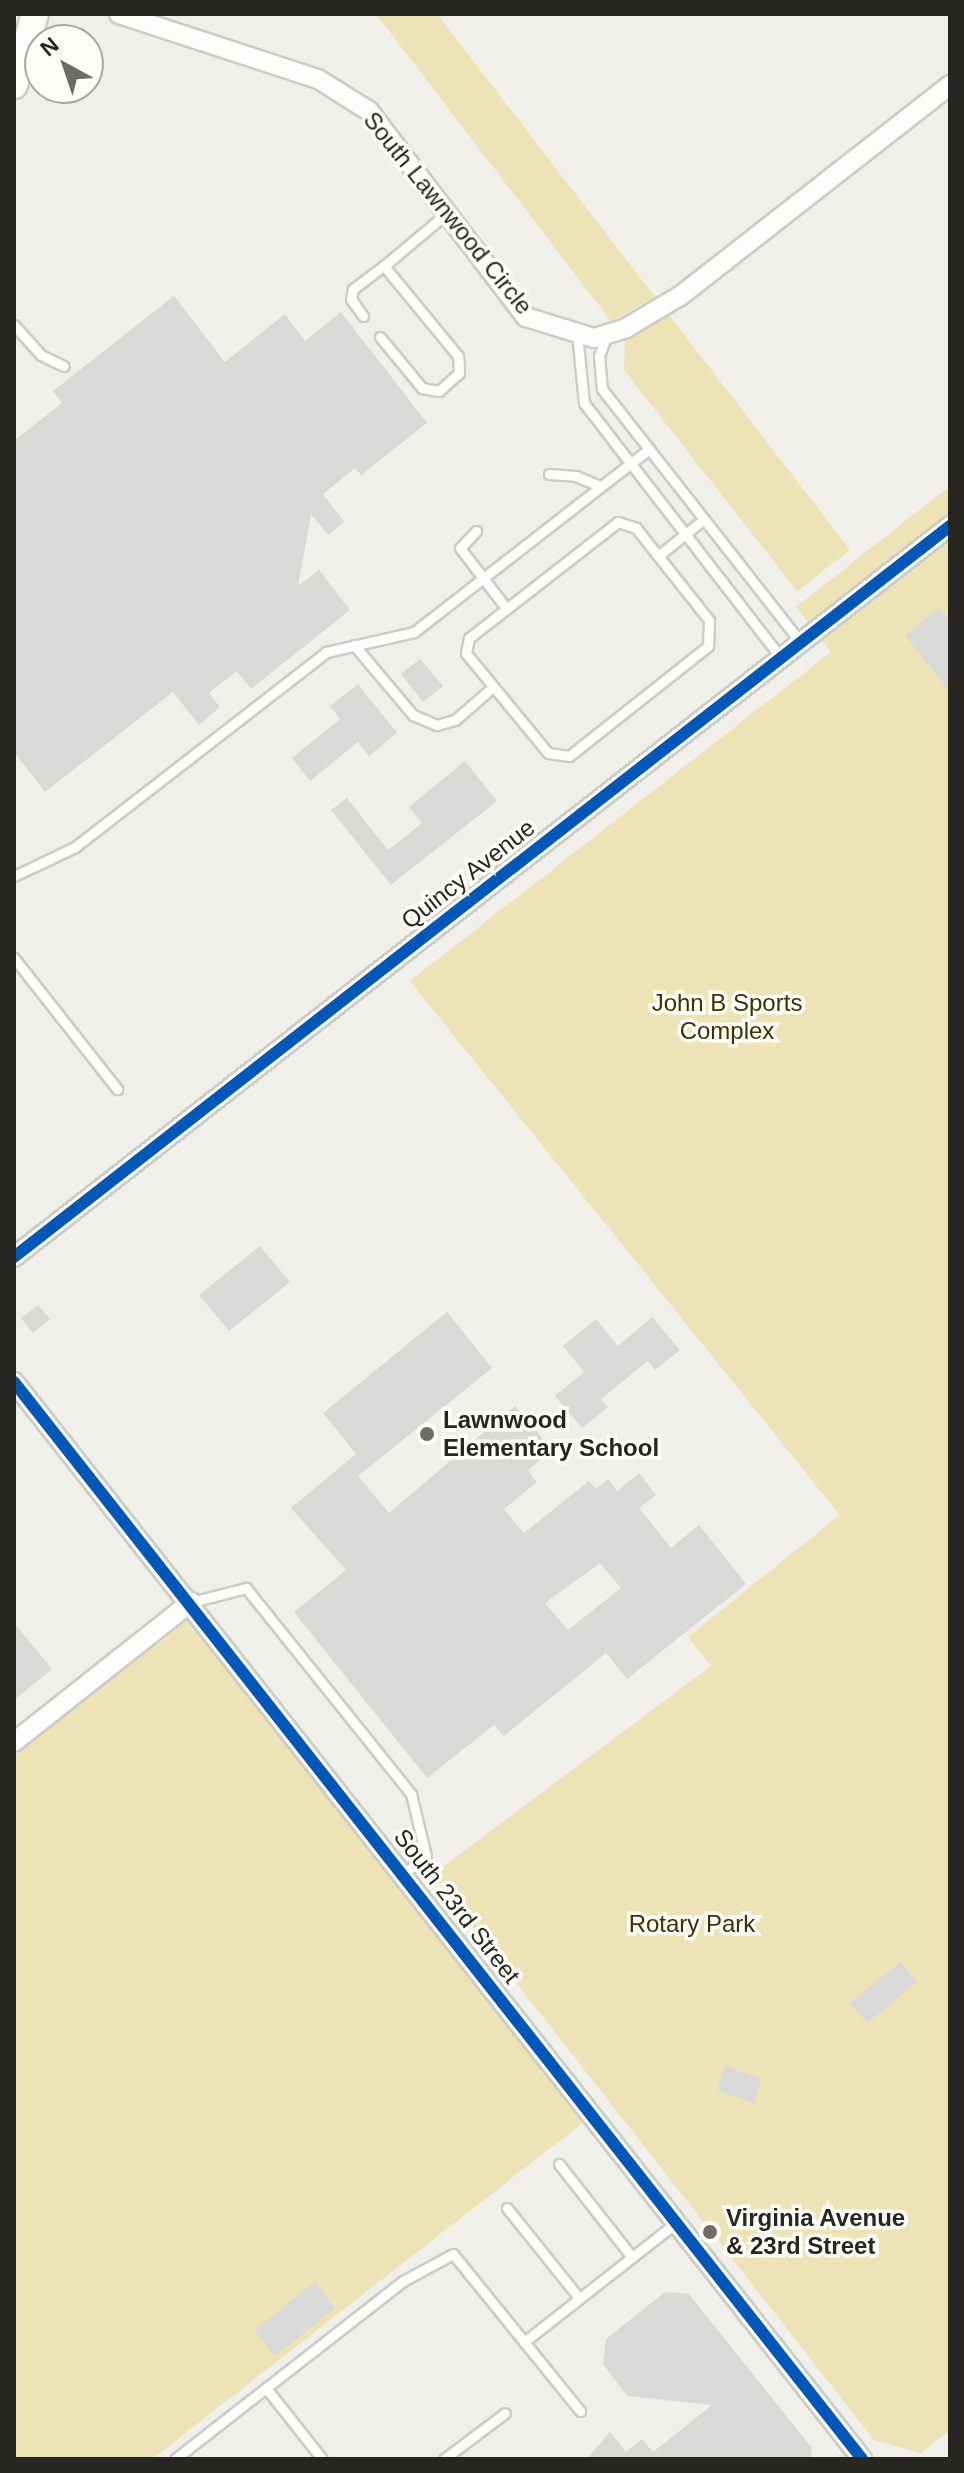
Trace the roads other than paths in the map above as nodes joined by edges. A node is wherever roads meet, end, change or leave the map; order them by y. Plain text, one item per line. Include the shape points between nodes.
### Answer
1 (35, 14) edge
2 (119, 14) edge
3 (14, 85) edge
4 (950, 85) edge
5 (447, 213) junction
6 (384, 266) junction
7 (363, 316) dead end
8 (14, 325) edge
9 (577, 334) junction
10 (607, 334) junction
11 (380, 337) dead end
12 (64, 366) dead end
13 (649, 449) junction
14 (631, 462) junction
15 (549, 474) dead end
16 (600, 486) junction
17 (704, 519) junction
18 (950, 526) edge
19 (476, 531) dead end
20 (687, 533) junction
21 (658, 556) junction
22 (481, 579) junction
23 (506, 608) junction
24 (801, 643) junction
25 (354, 645) junction
26 (781, 658) junction
27 (493, 687) junction
28 (14, 876) edge
29 (14, 958) edge
30 (117, 1089) dead end
31 (14, 1257) edge
32 (14, 1382) edge
33 (191, 1602) junction
34 (14, 1742) edge
35 (404, 1874) junction
36 (559, 2164) dead end
37 (507, 2208) dead end
38 (677, 2222) junction
39 (632, 2257) junction
40 (579, 2298) junction
41 (524, 2342) junction
42 (266, 2388) junction
43 (580, 2411) dead end
44 (505, 2413) dead end
45 (175, 2459) edge
46 (322, 2459) edge
47 (444, 2459) edge
48 (862, 2459) edge

1 - 3 street
2 - 5 street, South Lawnwood Circle via 318,79 369,111
4 - 10 street, South Lawnwood Circle via 680,296
5 - 6 lane
5 - 9 street, South Lawnwood Circle via 526,317
6 - 7 lane via 353,289 351,299
6 - 11 lane via 458,356 459,373 439,391 422,388
8 - 12 lane via 41,355
9 - 10 street, South Lawnwood Circle
9 - 14 lane via 584,403
10 - 13 lane via 599,356 602,389
13 - 14 lane
13 - 17 lane
14 - 16 lane
14 - 20 lane
15 - 16 lane via 576,476
16 - 22 lane
17 - 20 lane
17 - 24 lane
18 - 24 street, Quincy Avenue
19 - 22 lane via 460,548
20 - 21 lane
20 - 26 lane
21 - 23 lane via 636,528 618,522
21 - 27 lane via 709,620 708,646 697,656 569,756 548,753
22 - 23 lane
22 - 25 lane via 414,632
23 - 27 lane via 469,638 466,653
24 - 26 street, Quincy Avenue
25 - 27 lane via 413,715 437,725 455,720
25 - 28 lane via 326,652 75,847
26 - 31 street, Quincy Avenue
29 - 30 lane
32 - 33 street, South 23rd Street
33 - 34 street
33 - 35 street, South 23rd Street
33 - 35 lane via 246,1588 411,1794 426,1856
35 - 38 street, South 23rd Street
36 - 39 lane
37 - 40 lane
38 - 39 lane
38 - 48 street, South 23rd Street
39 - 40 lane
40 - 41 lane
41 - 42 lane via 453,2254 403,2281
41 - 43 lane
42 - 45 lane
42 - 46 lane
44 - 47 lane

